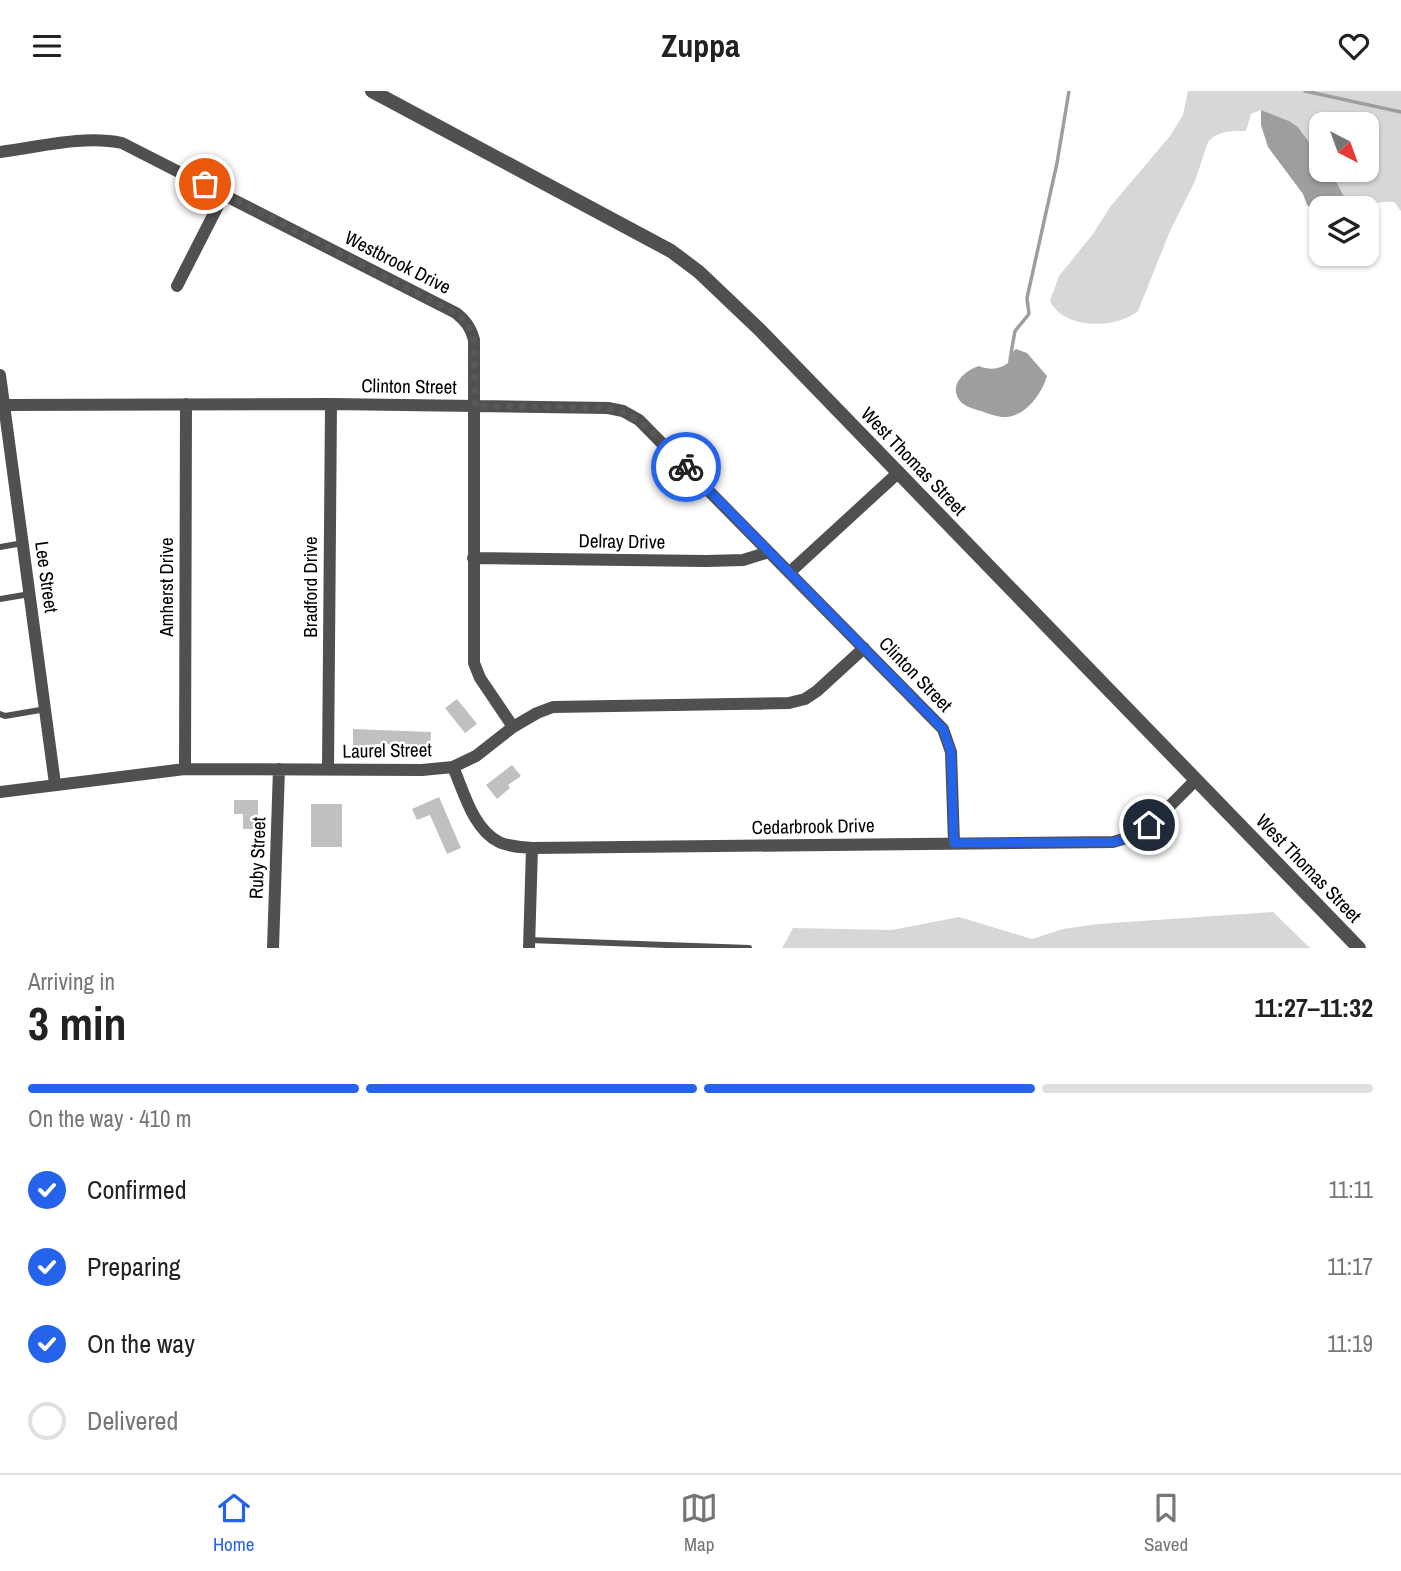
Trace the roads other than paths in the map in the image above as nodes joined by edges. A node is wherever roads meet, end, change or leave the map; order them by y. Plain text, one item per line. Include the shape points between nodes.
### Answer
1 (372, 91) edge
2 (0, 152) edge
3 (224, 194) junction
4 (177, 286) dead end
5 (0, 375) edge
6 (186, 404) junction
7 (331, 404) junction
8 (4, 405) junction
9 (475, 406) junction
10 (899, 472) junction
11 (23, 543) junction
12 (0, 547) edge
13 (769, 552) junction
14 (473, 558) junction
15 (790, 572) junction
16 (30, 594) junction
17 (0, 599) edge
18 (864, 647) junction
19 (46, 709) junction
20 (0, 714) edge
21 (513, 727) junction
22 (453, 767) junction
23 (185, 769) junction
24 (279, 769) junction
25 (328, 769) junction
26 (1196, 780) junction
27 (55, 784) junction
28 (0, 792) edge
29 (954, 843) junction
30 (532, 848) junction
31 (529, 944) edge
32 (273, 948) edge
33 (749, 948) edge
34 (1359, 948) edge

1 - 10 street, West Thomas Street via 671,251 760,330
2 - 3 street, Westbrook Drive via 111,141
3 - 4 street
3 - 9 street, Westbrook Drive via 456,313 472,330
5 - 8 street, Lee Street
6 - 7 street, Clinton Street
6 - 8 street, Clinton Street
6 - 23 street, Amherst Drive
7 - 9 street, Clinton Street
7 - 25 street, Bradford Drive
8 - 11 street, Lee Street
9 - 13 street, Clinton Street via 623,411 639,420
9 - 14 street, Westbrook Drive
10 - 15 street
10 - 26 street, West Thomas Street
11 - 12 lane
11 - 16 street, Lee Street
13 - 14 street, Delray Drive via 718,561
13 - 15 street, Clinton Street
14 - 21 street, Westbrook Drive via 474,663
15 - 18 street, Clinton Street
16 - 17 lane
16 - 19 street, Lee Street
18 - 21 street, Laurel Street via 817,691 789,703 553,707
18 - 29 street, Clinton Street via 943,729 951,752
19 - 20 lane
19 - 27 street, Lee Street
21 - 22 street, Laurel Street via 476,756
22 - 25 street, Laurel Street via 422,771
22 - 30 street, Cedarbrook Drive via 473,813 492,837 509,846
23 - 24 street, Laurel Street
23 - 27 street, Laurel Street
24 - 25 street, Laurel Street
24 - 32 street, Ruby Street
26 - 29 street, Cedarbrook Drive via 1129,838 1113,842
26 - 34 street, West Thomas Street
27 - 28 street, Laurel Street
29 - 30 street, Cedarbrook Drive
30 - 31 street
31 - 33 lane

